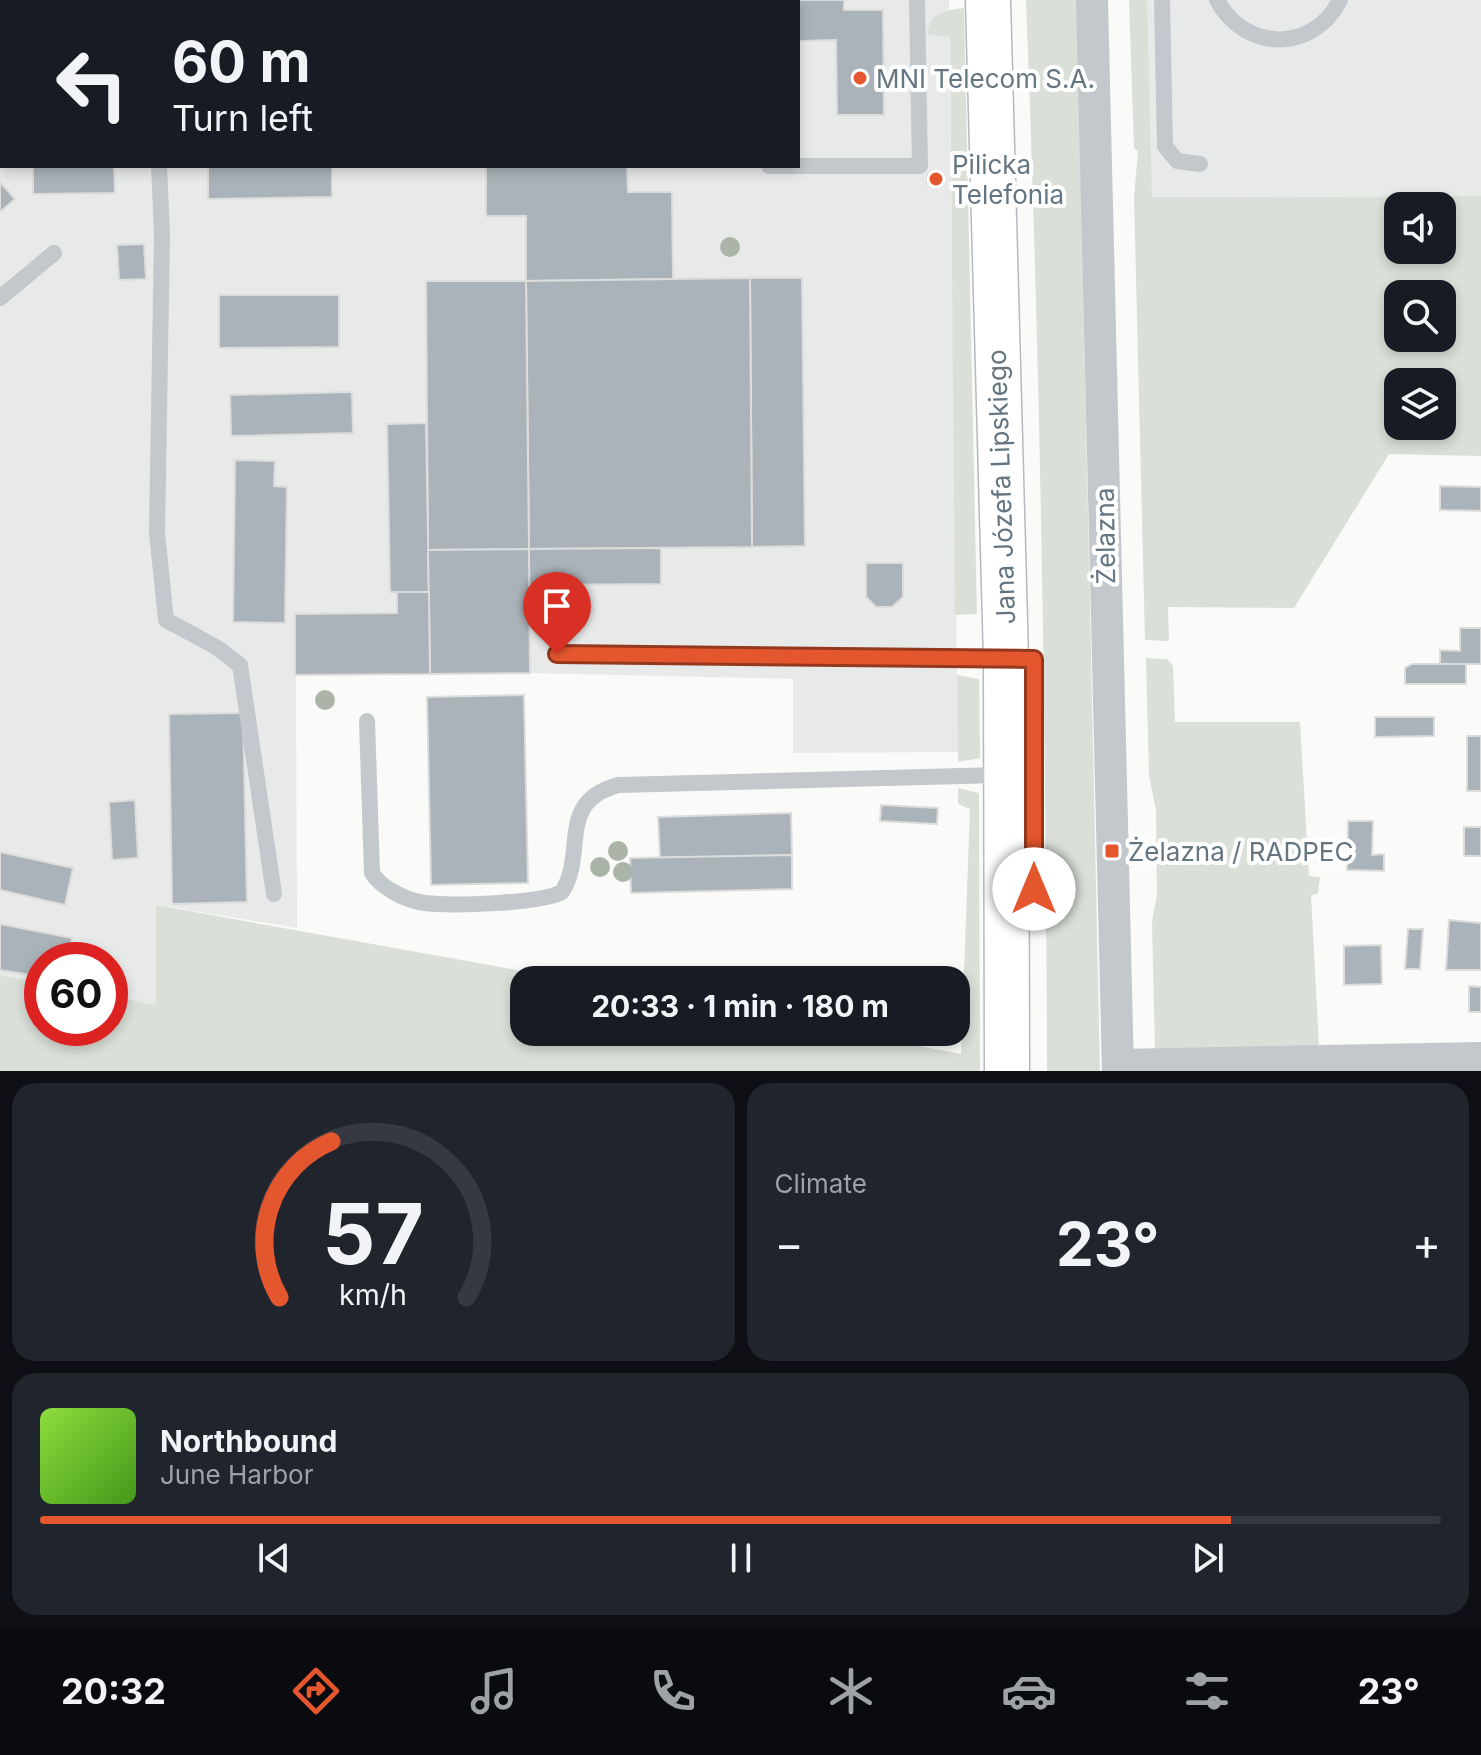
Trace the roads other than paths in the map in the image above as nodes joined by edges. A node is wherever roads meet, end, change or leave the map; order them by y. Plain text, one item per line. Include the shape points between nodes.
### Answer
1 (917, 0) edge
2 (988, 0) edge
3 (1016, 0) edge
4 (1092, 0) edge
5 (1162, 0) edge
6 (1217, 0) edge
7 (1340, 0) edge
8 (1200, 164) dead end
9 (800, 166) edge
10 (159, 168) edge
11 (54, 253) dead end
12 (0, 298) edge
13 (557, 654) dead end
14 (1020, 659) junction
15 (367, 721) dead end
16 (1020, 775) junction
17 (274, 894) dead end
18 (1481, 1058) edge
19 (1118, 1068) edge
20 (1007, 1071) edge
21 (1034, 1071) edge

1 - 9 lane via 920,166
2 - 14 main road, Jana Józefa Lipskiego
3 - 14 main road, Jana Józefa Lipskiego
4 - 19 street, Żelazna
5 - 8 lane via 1165,146 1177,161
6 - 7 lane via 1237,26 1266,40 1282,41 1312,32
10 - 17 lane via 157,533 166,620 240,665
11 - 12 lane
13 - 14 lane
14 - 16 main road, Jana Józefa Lipskiego
15 - 16 lane via 372,873 383,886 425,903 543,900 562,892 573,870 578,818 595,794 618,785
16 - 20 main road, Jana Józefa Lipskiego
16 - 21 main road, Jana Józefa Lipskiego
18 - 19 street

